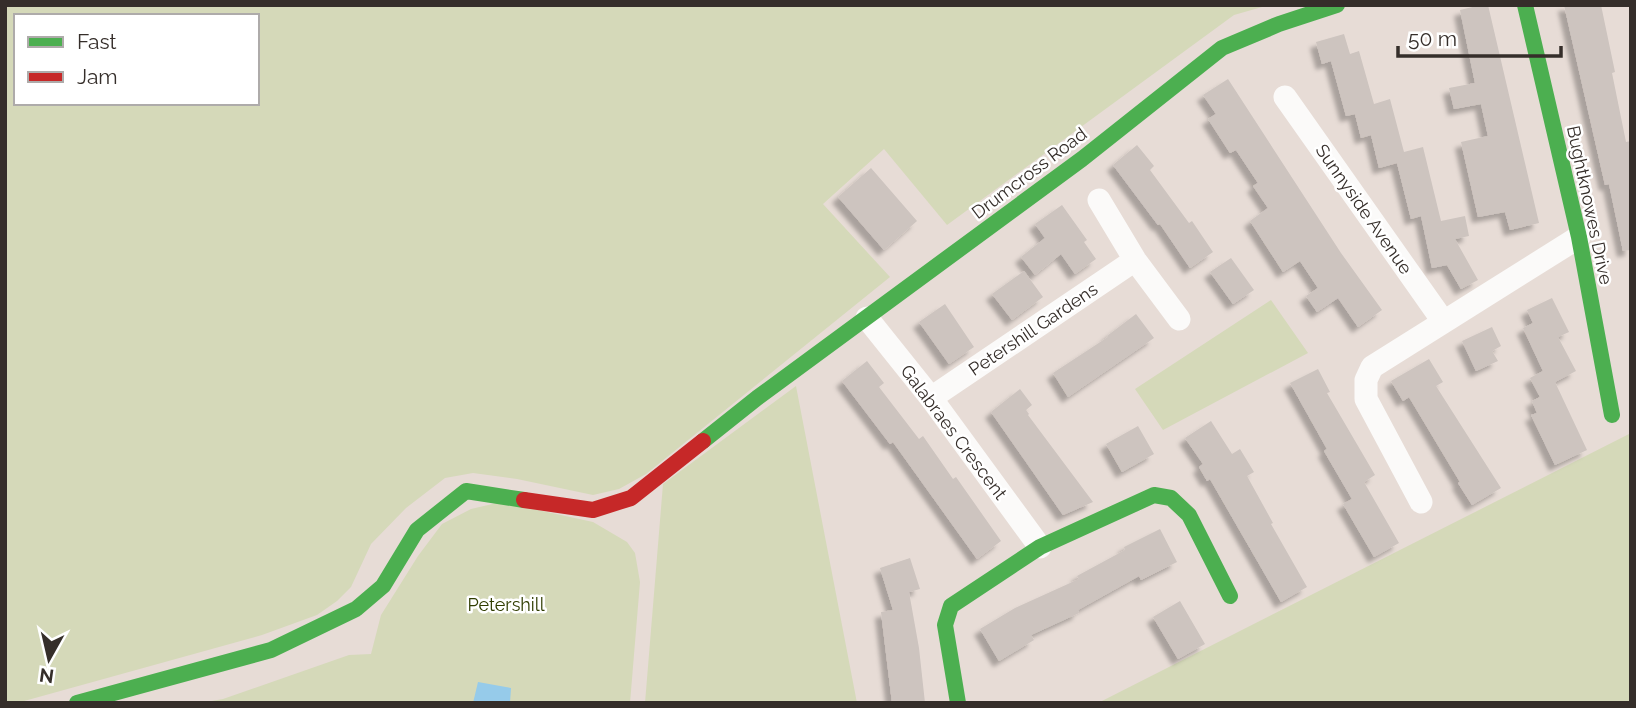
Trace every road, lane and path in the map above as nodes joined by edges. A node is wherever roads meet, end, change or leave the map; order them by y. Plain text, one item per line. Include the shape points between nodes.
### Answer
1 (1337, 5) edge
2 (1525, 5) edge
3 (1285, 97) dead end
4 (1099, 200) dead end
5 (1579, 237) junction
6 (1135, 260) junction
7 (867, 318) junction
8 (1179, 319) dead end
9 (1443, 321) junction
10 (931, 398) junction
11 (1612, 415) dead end
12 (1421, 502) dead end
13 (1040, 547) junction
14 (1230, 596) dead end
15 (77, 703) edge
16 (958, 703) edge

1 - 7 street, Drumcross Road via 1222,48 1082,159
2 - 5 street, Bughtknowes Drive
3 - 9 street, Sunnyside Avenue
4 - 6 street
5 - 9 street
5 - 11 street, Bughtknowes Drive
6 - 8 street
6 - 10 street, Petershill Gardens
7 - 10 street, Galabraes Crescent
7 - 15 street, Drumcross Road via 631,498 593,510 466,491 417,530 383,586 356,609 271,650
9 - 12 street via 1372,367 1366,380 1366,399
10 - 13 street, Galabraes Crescent
13 - 14 street via 1154,495 1171,498 1189,515
13 - 16 street via 951,606 946,625

